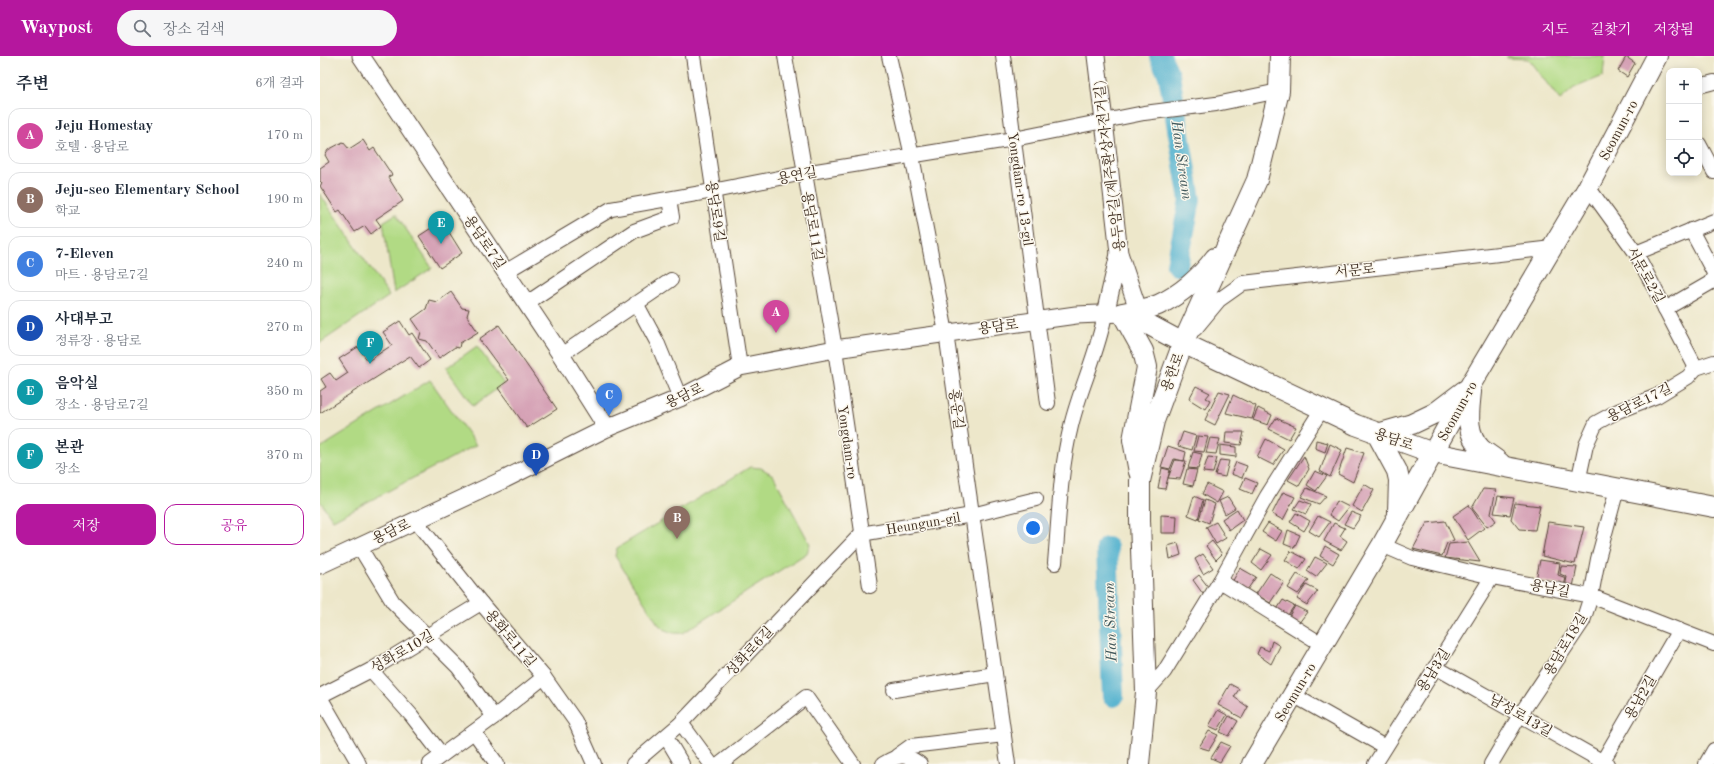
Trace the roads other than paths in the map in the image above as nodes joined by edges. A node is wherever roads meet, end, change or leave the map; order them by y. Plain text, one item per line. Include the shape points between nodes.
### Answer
1 (693, 56) edge
2 (785, 56) edge
3 (889, 56) edge
4 (1003, 56) edge
5 (1096, 56) edge
6 (1280, 56) edge
7 (1657, 56) edge
8 (363, 57) edge
9 (1714, 82) edge
10 (1702, 85) edge
11 (1279, 92) junction
12 (1104, 121) junction
13 (1014, 139) junction
14 (1702, 150) edge
15 (912, 156) junction
16 (1714, 172) edge
17 (804, 173) junction
18 (1588, 187) junction
19 (713, 191) junction
20 (669, 199) junction
21 (1714, 221) edge
22 (1235, 228) junction
23 (1691, 230) junction
24 (1552, 248) junction
25 (1119, 253) junction
26 (1636, 253) junction
27 (505, 272) junction
28 (1714, 274) edge
29 (671, 280) dead end
30 (527, 303) junction
31 (636, 303) junction
32 (1665, 308) junction
33 (1127, 314) junction
34 (1039, 321) junction
35 (946, 333) junction
36 (1183, 343) junction
37 (835, 349) junction
38 (561, 355) junction
39 (1714, 362) edge
40 (740, 367) junction
41 (1696, 368) junction
42 (1472, 384) junction
43 (680, 398) junction
44 (1048, 403) dead end
45 (1322, 409) junction
46 (607, 428) junction
47 (1377, 434) junction
48 (1433, 453) junction
49 (1506, 468) junction
50 (1140, 480) junction
51 (1578, 482) junction
52 (1617, 489) junction
53 (1036, 499) dead end
54 (1714, 507) edge
55 (972, 515) junction
56 (1397, 517) junction
57 (415, 520) junction
58 (861, 534) junction
59 (1382, 545) junction
60 (359, 546) junction
61 (1055, 563) dead end
62 (320, 565) edge
63 (1492, 577) junction
64 (1220, 581) junction
65 (870, 586) dead end
66 (1591, 596) junction
67 (481, 604) junction
68 (1679, 630) junction
69 (428, 636) junction
70 (1714, 644) edge
71 (1323, 645) junction
72 (1435, 667) junction
73 (371, 670) junction
74 (995, 674) junction
75 (544, 677) junction
76 (894, 690) dead end
77 (1293, 695) junction
78 (320, 697) edge
79 (1146, 698) junction
80 (1520, 715) junction
81 (494, 716) junction
82 (681, 723) junction
83 (474, 732) junction
84 (1004, 735) junction
85 (666, 737) junction
86 (1385, 747) junction
87 (1714, 750) edge
88 (442, 756) junction
89 (897, 756) junction
90 (1603, 763) edge
91 (359, 764) edge
92 (430, 764) edge
93 (497, 764) edge
94 (594, 764) edge
95 (633, 764) edge
96 (682, 764) edge
97 (711, 764) edge
98 (720, 764) edge
99 (853, 764) edge
100 (883, 764) edge
101 (920, 764) edge
102 (1008, 764) edge
103 (1143, 764) edge
104 (1252, 764) edge
105 (1375, 764) edge
106 (1492, 764) edge
107 (1706, 764) edge

1 - 19 street, 용담로9길
2 - 17 street, 용담로11길
3 - 15 street, 홍운길
4 - 13 street, Yongdam-ro 13-gil
5 - 12 street, 용두암길(제주환상자전거길)
6 - 11 main road, 용한로
7 - 18 main road, Seomun-ro
8 - 27 street, 용담로7길
9 - 10 street
11 - 12 street, 용연길
11 - 22 main road, 용한로 via 1257,180
12 - 13 street, 용연길
12 - 25 street, 용두암길(제주환상자전거길)
13 - 15 street, 용연길
13 - 34 street, Yongdam-ro 13-gil
14 - 16 street
15 - 17 street, 용연길
15 - 35 street, 홍운길
17 - 19 street, 용연길
17 - 37 street, 용담로11길
18 - 24 main road, Seomun-ro
18 - 26 street, 서문로2길
19 - 20 street, 용연길
19 - 40 street, 용담로9길
20 - 27 street, 용연길 via 611,209
20 - 30 street via 672,217 634,231
21 - 23 street
22 - 33 main road via 1210,265 1193,282 1157,305
22 - 36 main road, 용한로
23 - 26 street
23 - 28 street
24 - 36 street, 서문로 via 1243,283 1219,300
24 - 42 main road, Seomun-ro
25 - 33 street, 용두암길(제주환상자전거길)
25 - 33 street
26 - 32 street, 서문로2길
27 - 30 street, 용담로7길
28 - 32 street via 1710,283
29 - 31 street
30 - 38 street, 용담로7길
31 - 38 street
31 - 43 street via 657,342
32 - 41 street, 서문로2길
33 - 34 street via 1076,315
33 - 36 main road, 용담로
33 - 50 main road via 1147,367 1133,440
33 - 61 street via 1102,334 1071,423 1063,459
34 - 35 street, 용담로
34 - 44 street
35 - 37 street, 용담로
35 - 55 street, 홍운길
36 - 45 main road, 용담로
36 - 50 main road, 용한로 via 1154,421
37 - 40 street, 용담로
37 - 58 street, Yongdam-ro
38 - 46 street, 용담로7길
39 - 41 street, 용담로17길
40 - 43 street, 용담로
41 - 51 street, 용담로17길 via 1688,377 1657,396 1618,411 1596,423 1586,445
42 - 47 main road via 1436,413 1412,424
42 - 48 main road, Seomun-ro
42 - 49 main road via 1468,421 1470,432 1482,450
43 - 46 street, 용담로
45 - 47 main road, 용담로
45 - 64 street via 1268,496
46 - 57 street, 용담로
47 - 48 main road, 용담로
47 - 56 main road via 1398,476
48 - 49 main road, 용담로
48 - 56 main road, Seomun-ro
49 - 51 main road, 용담로
50 - 79 main road, 용한로
51 - 52 main road, 용담로
52 - 54 main road, 용담로
52 - 66 street, 용담로18길 via 1598,558
53 - 55 street, Heungun-gil
55 - 58 street, Heungun-gil
55 - 74 street, 홍운길
56 - 59 main road, Seomun-ro
57 - 60 street, 용담로
57 - 67 street, 용화로11길
58 - 65 street
58 - 82 street, 성화로6길
59 - 63 street, 용남길 via 1412,558
59 - 71 main road, Seomun-ro
60 - 62 street, 용담로
60 - 69 street via 393,602
63 - 66 street, 용남길
63 - 72 street, 용남3길
64 - 71 street
64 - 79 street
66 - 68 street, 용남길
66 - 80 street, 용담로18길 via 1583,621
67 - 69 street, 성화로10길
67 - 75 street, 용화로11길
68 - 70 street, 용남길
68 - 90 street, 용남2길
69 - 73 street, 성화로10길
69 - 81 street via 458,667
71 - 77 main road, Seomun-ro
72 - 80 street, 남성로13길
72 - 86 street, 용남3길
73 - 78 street, 성화로10길
73 - 88 street
74 - 76 street
74 - 84 street, 홍운길
75 - 81 street
75 - 94 street, 용화로11길 via 575,721
77 - 86 street
77 - 104 main road, Seomun-ro
78 - 91 street
79 - 103 main road, 용한로 via 1152,742
80 - 90 street, 남성로13길
80 - 106 street, 용담로18길
81 - 83 street
82 - 85 street, 성화로6길
82 - 97 street
83 - 88 street
83 - 93 street
84 - 89 street via 911,746
84 - 102 street, 홍운길
85 - 95 street, 성화로6길
85 - 96 street
86 - 105 street, 용남3길
87 - 107 street
88 - 92 street
89 - 100 street
89 - 101 street via 911,757
98 - 99 street via 806,697

